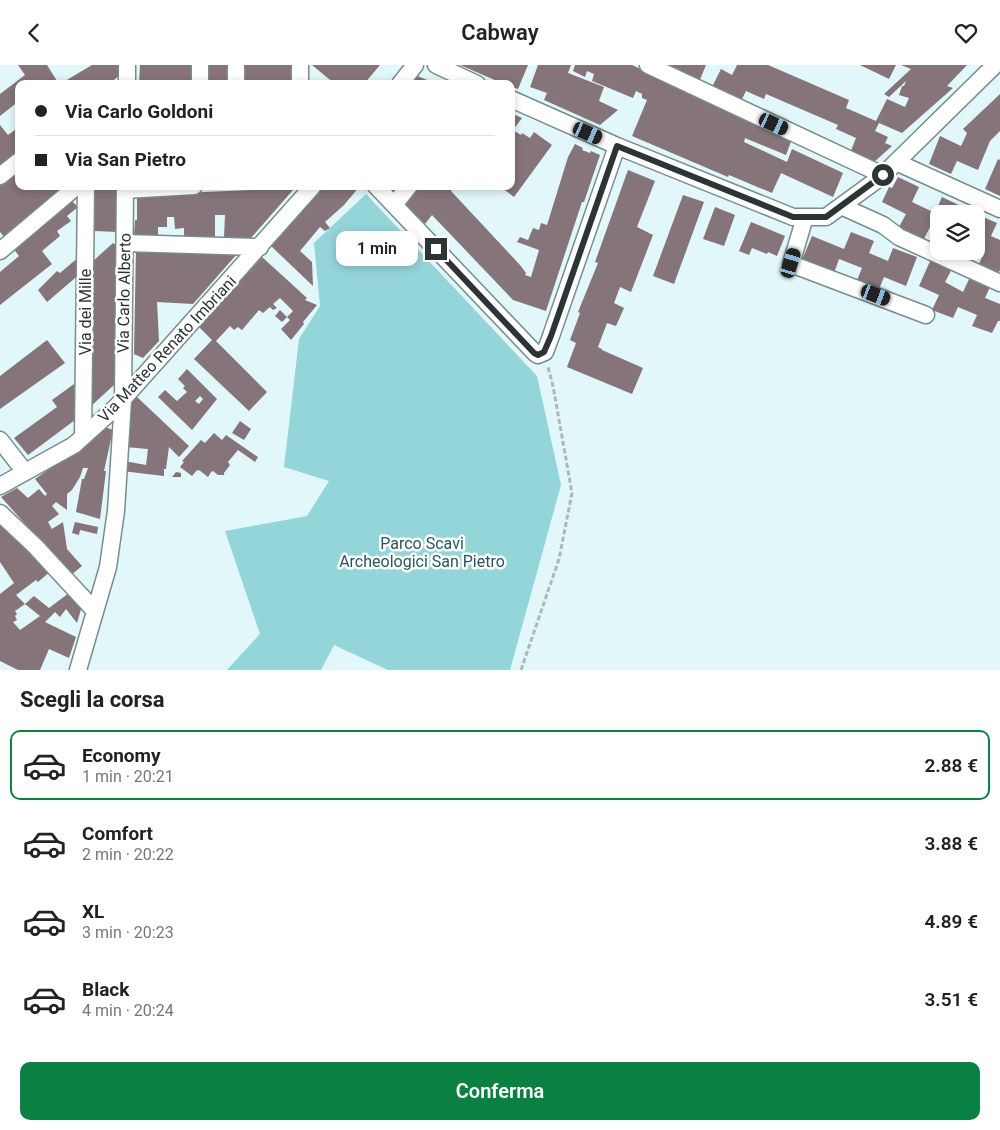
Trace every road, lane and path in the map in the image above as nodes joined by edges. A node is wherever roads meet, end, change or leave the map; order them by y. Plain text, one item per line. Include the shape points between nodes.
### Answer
1 (200, 65) edge
2 (236, 65) edge
3 (300, 65) edge
4 (415, 65) edge
5 (436, 65) edge
6 (648, 65) edge
7 (995, 65) edge
8 (200, 80) edge
9 (236, 80) edge
10 (300, 80) edge
11 (403, 80) edge
12 (469, 80) edge
13 (515, 101) edge
14 (617, 146) junction
15 (896, 162) junction
16 (15, 164) edge
17 (883, 175) junction
18 (0, 176) edge
19 (72, 190) edge
20 (86, 190) edge
21 (125, 190) edge
22 (298, 190) edge
23 (309, 190) edge
24 (380, 190) edge
25 (406, 190) edge
26 (298, 203) junction
27 (394, 205) junction
28 (841, 206) junction
29 (1000, 209) edge
30 (805, 217) junction
31 (125, 243) junction
32 (2, 247) edge
33 (260, 247) junction
34 (1000, 283) edge
35 (926, 315) dead end
36 (541, 354) junction
37 (123, 400) junction
38 (84, 437) junction
39 (0, 440) edge
40 (26, 472) junction
41 (0, 485) edge
42 (0, 513) edge
43 (95, 611) junction
44 (78, 670) edge
45 (521, 670) edge

1 - 8 street
2 - 9 street
3 - 10 street
4 - 11 street
5 - 12 street
6 - 17 street
7 - 15 street
13 - 14 street
14 - 30 street via 793,217
14 - 36 street
15 - 17 street
15 - 29 street
16 - 18 street
17 - 28 street
19 - 32 street
20 - 38 street, Via dei Mille
21 - 31 street, Via Carlo Alberto
22 - 26 street
23 - 26 street, Via Matteo Renato Imbriani
24 - 27 street
25 - 27 street
26 - 33 street, Via Matteo Renato Imbriani
27 - 36 street via 534,353
28 - 30 street via 826,217
28 - 34 street via 883,225 899,237
30 - 35 street via 791,263
31 - 33 street
31 - 37 street, Via Carlo Alberto
33 - 37 street, Via Matteo Renato Imbriani
36 - 45 path via 553,386 572,493 559,559
37 - 38 street, Via Matteo Renato Imbriani
37 - 43 street, Via Carlo Alberto via 116,511 108,567
38 - 40 street, Via Matteo Renato Imbriani
39 - 40 street
40 - 41 street, Via Matteo Renato Imbriani
42 - 43 street
43 - 44 street, Via Carlo Alberto

